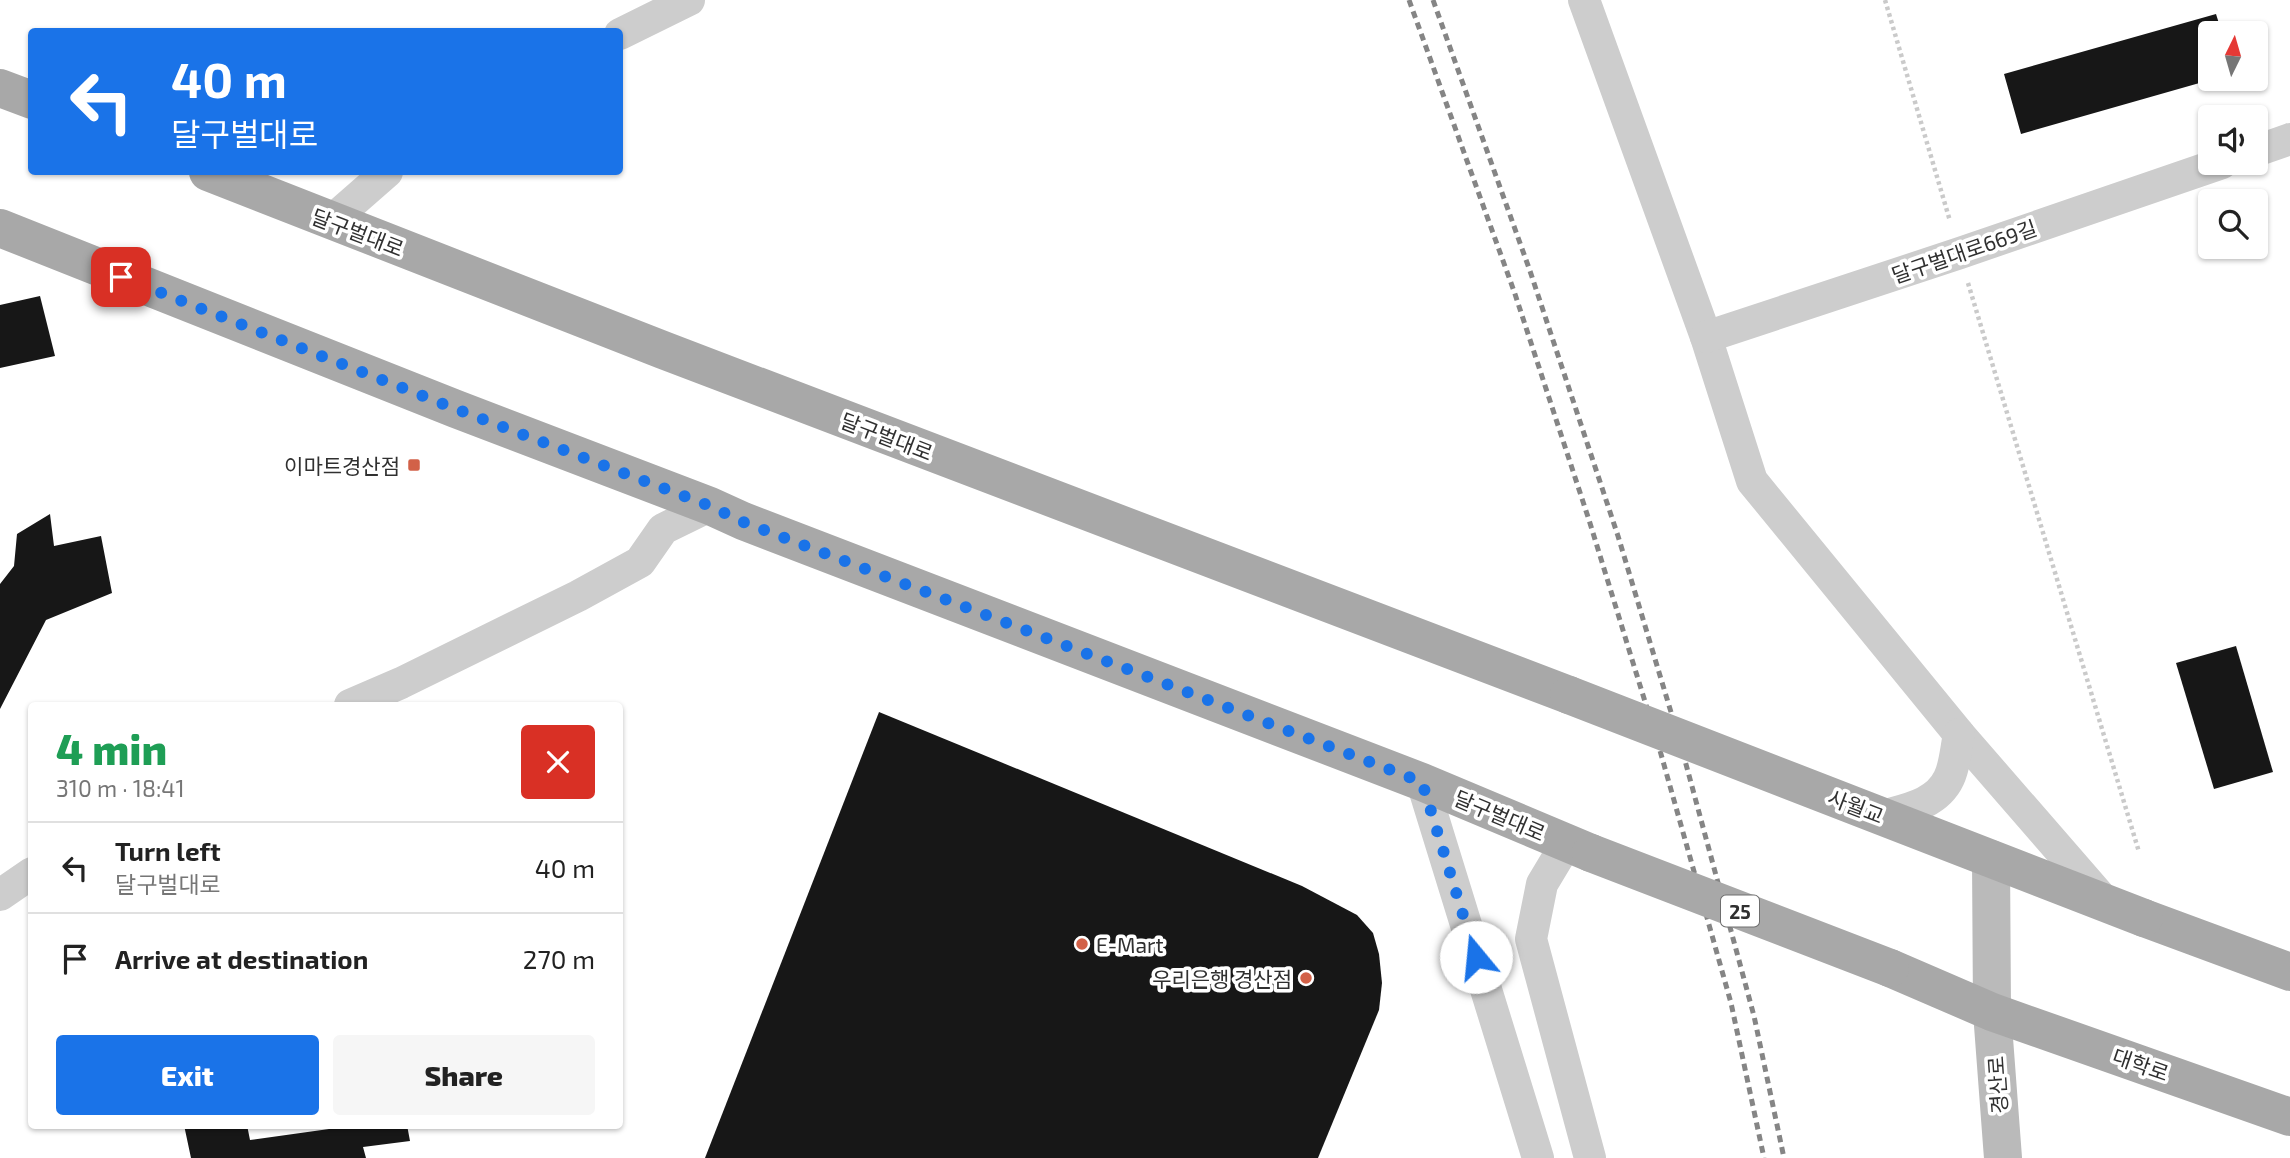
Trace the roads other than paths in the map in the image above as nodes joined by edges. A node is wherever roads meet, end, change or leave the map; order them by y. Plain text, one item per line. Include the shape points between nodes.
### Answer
1 (689, 0) edge
2 (1584, 0) edge
3 (623, 33) edge
4 (0, 88) edge
5 (28, 98) edge
6 (2290, 139) edge
7 (2268, 147) edge
8 (2198, 171) edge
9 (216, 175) edge
10 (384, 175) edge
11 (331, 221) junction
12 (0, 228) edge
13 (1706, 337) junction
14 (710, 506) junction
15 (1569, 695) joint
16 (357, 702) edge
17 (1959, 734) junction
18 (1422, 782) junction
19 (1882, 817) junction
20 (1579, 848) junction
21 (1991, 859) junction
22 (28, 876) edge
23 (0, 895) edge
24 (2105, 902) junction
25 (2290, 972) edge
26 (1992, 1012) junction
27 (2290, 1117) edge
28 (1538, 1158) edge
29 (1590, 1158) edge
30 (2003, 1158) edge

1 - 3 street
2 - 13 street
4 - 5 main road
6 - 7 street
8 - 13 street, 달구벌대로669길
9 - 11 main road, 달구벌대로
10 - 11 street
11 - 15 main road, 달구벌대로
12 - 14 main road, 달구벌대로 / 25
13 - 17 street via 1752,481
14 - 16 street via 663,529 640,562
14 - 18 main road, 달구벌대로 / 25
15 - 19 main road, 사월교, bridge
17 - 19 street via 1950,778 1940,792 1919,806
17 - 24 street
18 - 20 main road, 달구벌대로 / 25
18 - 28 street
19 - 21 main road, 사월교, bridge
20 - 26 main road, 25, bridge
20 - 29 street via 1542,884 1531,939
21 - 24 main road, 사월교, bridge
21 - 26 street, 경산로
22 - 23 street
24 - 25 main road, 사월교, bridge
26 - 27 main road, 대학로 / 25
26 - 30 street, 경산로

